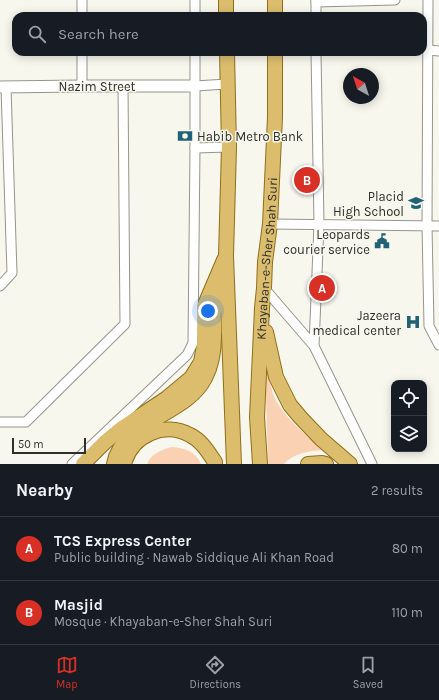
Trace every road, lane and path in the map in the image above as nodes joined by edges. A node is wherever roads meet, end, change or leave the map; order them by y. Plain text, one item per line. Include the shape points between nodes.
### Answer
1 (82, 0) edge
2 (195, 0) edge
3 (226, 0) edge
4 (275, 0) edge
5 (395, 0) edge
6 (428, 0) edge
7 (316, 1) edge
8 (82, 12) edge
9 (195, 12) edge
10 (226, 12) edge
11 (275, 12) edge
12 (316, 12) edge
13 (428, 50) junction
14 (439, 51) edge
15 (82, 56) edge
16 (195, 56) edge
17 (227, 56) edge
18 (275, 56) edge
19 (316, 56) edge
20 (227, 84) junction
21 (82, 86) junction
22 (123, 86) junction
23 (195, 86) junction
24 (3, 87) edge
25 (229, 147) junction
26 (195, 148) junction
27 (270, 224) junction
28 (319, 224) junction
29 (427, 226) junction
30 (439, 226) edge
31 (226, 256) junction
32 (0, 286) edge
33 (264, 288) junction
34 (262, 308) junction
35 (314, 346) junction
36 (439, 346) edge
37 (0, 422) edge
38 (72, 464) edge
39 (83, 464) edge
40 (114, 464) edge
41 (124, 464) edge
42 (215, 464) edge
43 (234, 464) edge
44 (260, 464) edge
45 (308, 464) edge
46 (326, 464) edge
47 (350, 464) edge
48 (372, 464) edge

1 - 8 street
2 - 9 street
3 - 10 main road
4 - 11 main road
5 - 7 street
6 - 13 street
7 - 12 street
13 - 14 street
13 - 29 street
15 - 21 street
16 - 23 street
17 - 20 main road
18 - 27 main road, Khayaban-e-Sher Shah Suri
19 - 28 street
20 - 23 street
20 - 25 main road
21 - 22 street, Nazim Street
21 - 24 street, Nazim Street
22 - 23 street, Nazim Street
22 - 37 street via 124,324 26,422
23 - 26 street
24 - 32 street via 12,273
25 - 26 street
25 - 31 main road
26 - 38 street via 194,343 188,355
27 - 28 street
27 - 33 main road, Khayaban-e-Sher Shah Suri
28 - 29 street
28 - 35 street
29 - 30 street
29 - 36 street via 429,326
31 - 39 main road via 204,307 205,340 201,362 191,378 167,398 122,428
31 - 40 main road via 214,312 212,360 206,377 197,390 186,399 126,440
31 - 43 main road
33 - 34 main road, Khayaban-e-Sher Shah Suri
33 - 35 street
34 - 44 main road, Khayaban-e-Sher Shah Suri via 257,416
34 - 47 main road via 276,377 290,405 321,439
35 - 48 street
41 - 42 main road via 134,446 147,434 171,429 190,435 206,448
45 - 46 main road

